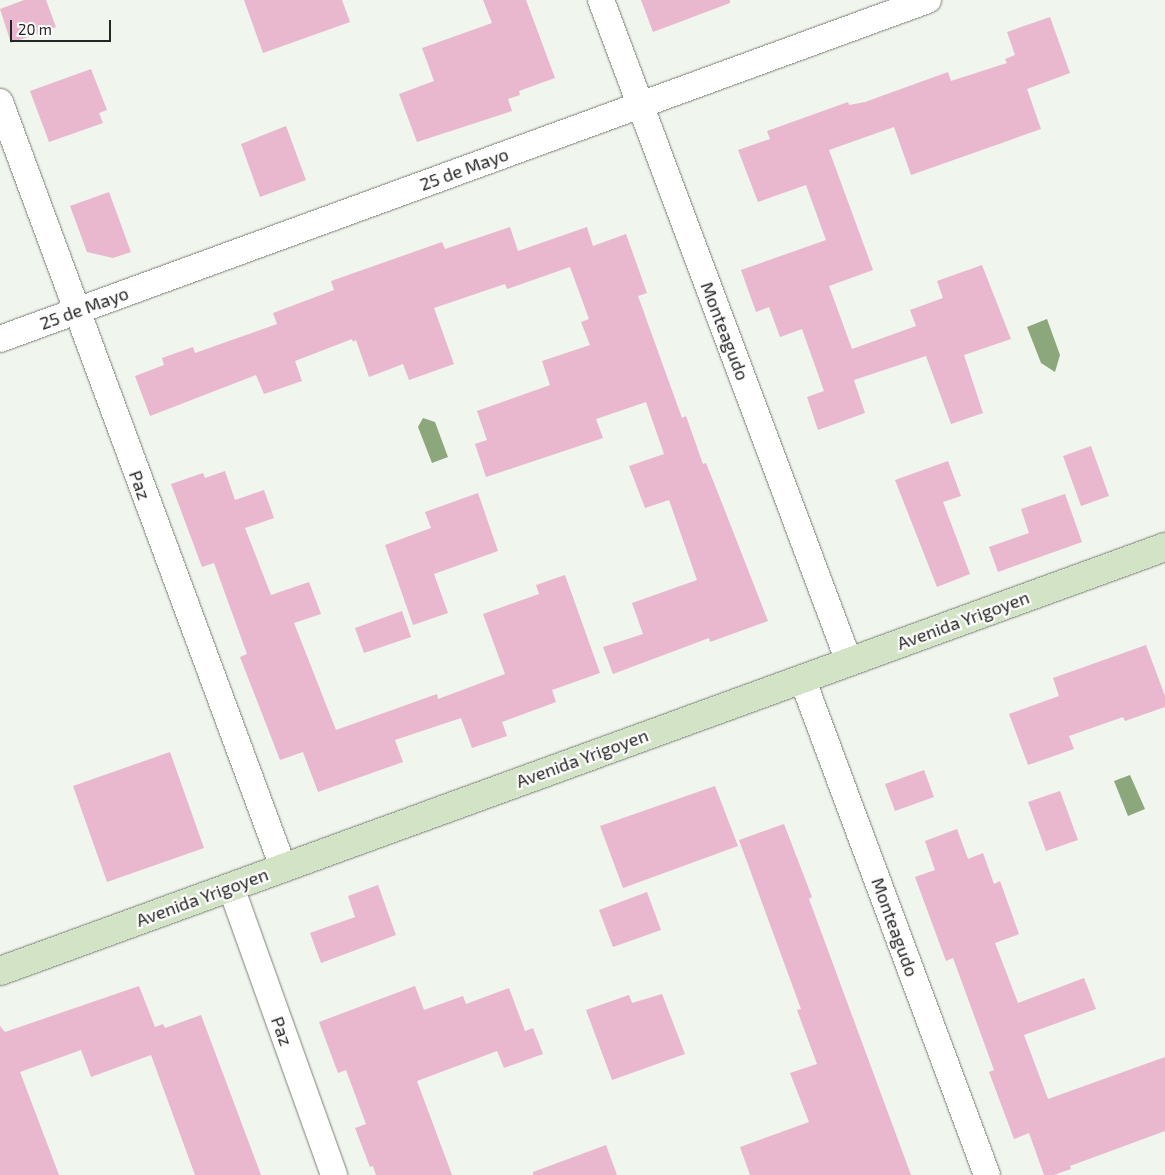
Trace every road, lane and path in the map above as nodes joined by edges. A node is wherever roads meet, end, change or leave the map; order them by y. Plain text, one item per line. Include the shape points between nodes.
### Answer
1 (601, 0) edge
2 (928, 0) edge
3 (0, 102) edge
4 (640, 104) junction
5 (76, 311) junction
6 (0, 339) edge
7 (1165, 547) edge
8 (849, 662) junction
9 (802, 678) junction
10 (283, 868) junction
11 (231, 887) junction
12 (0, 971) edge
13 (334, 1175) edge
14 (987, 1175) edge

1 - 4 street, Monteagudo
2 - 4 street, 25 de Mayo
3 - 5 street, Paz
4 - 5 street, 25 de Mayo
4 - 8 street, Monteagudo
5 - 6 street, 25 de Mayo
5 - 10 street, Paz
7 - 8 main road, Avenida Yrigoyen
8 - 9 main road, Avenida Yrigoyen
9 - 10 main road, Avenida Yrigoyen
9 - 14 street, Monteagudo
10 - 11 main road, Avenida Yrigoyen
11 - 12 main road, Avenida Yrigoyen
11 - 13 street, Paz

